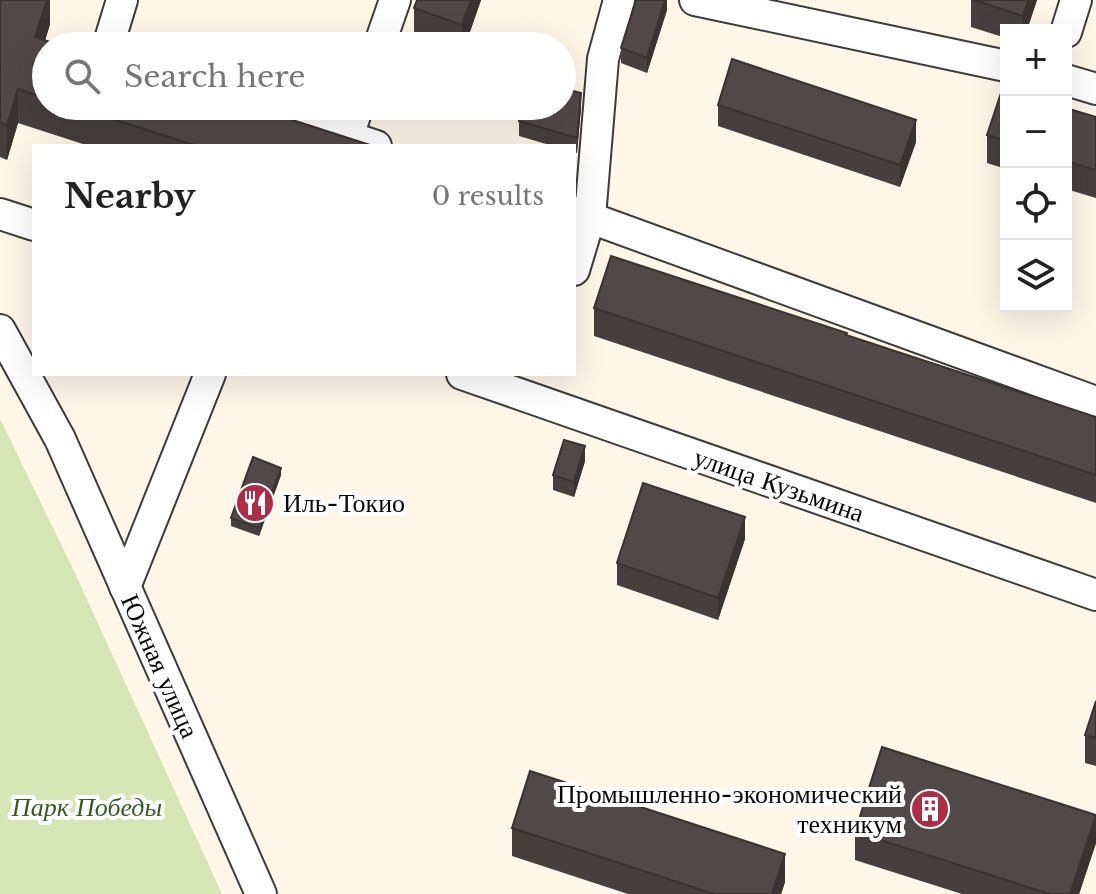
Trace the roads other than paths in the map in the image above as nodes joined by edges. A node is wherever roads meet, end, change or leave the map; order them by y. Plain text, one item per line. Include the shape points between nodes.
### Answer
1 (122, 0) edge
2 (395, 0) edge
3 (619, 0) edge
4 (695, 0) edge
5 (1076, 0) edge
6 (1068, 24) edge
7 (112, 32) edge
8 (384, 32) edge
9 (1000, 65) edge
10 (1072, 82) edge
11 (1096, 89) edge
12 (298, 120) edge
13 (360, 120) edge
14 (362, 141) edge
15 (0, 214) edge
16 (582, 215) edge
17 (32, 224) edge
18 (576, 256) edge
19 (0, 330) edge
20 (209, 376) edge
21 (474, 376) edge
22 (540, 387) edge
23 (1096, 402) edge
24 (125, 587) junction
25 (1096, 595) edge
26 (261, 894) edge

1 - 7 street
2 - 8 street
3 - 16 street via 603,59
4 - 9 street
5 - 6 street
10 - 11 street
12 - 14 street
13 - 14 street
15 - 17 street
16 - 18 street
16 - 23 street
19 - 24 street, Южная улица via 60,439
20 - 24 street
21 - 22 street, улица Кузьмина
22 - 25 street, улица Кузьмина
24 - 26 street, Южная улица

